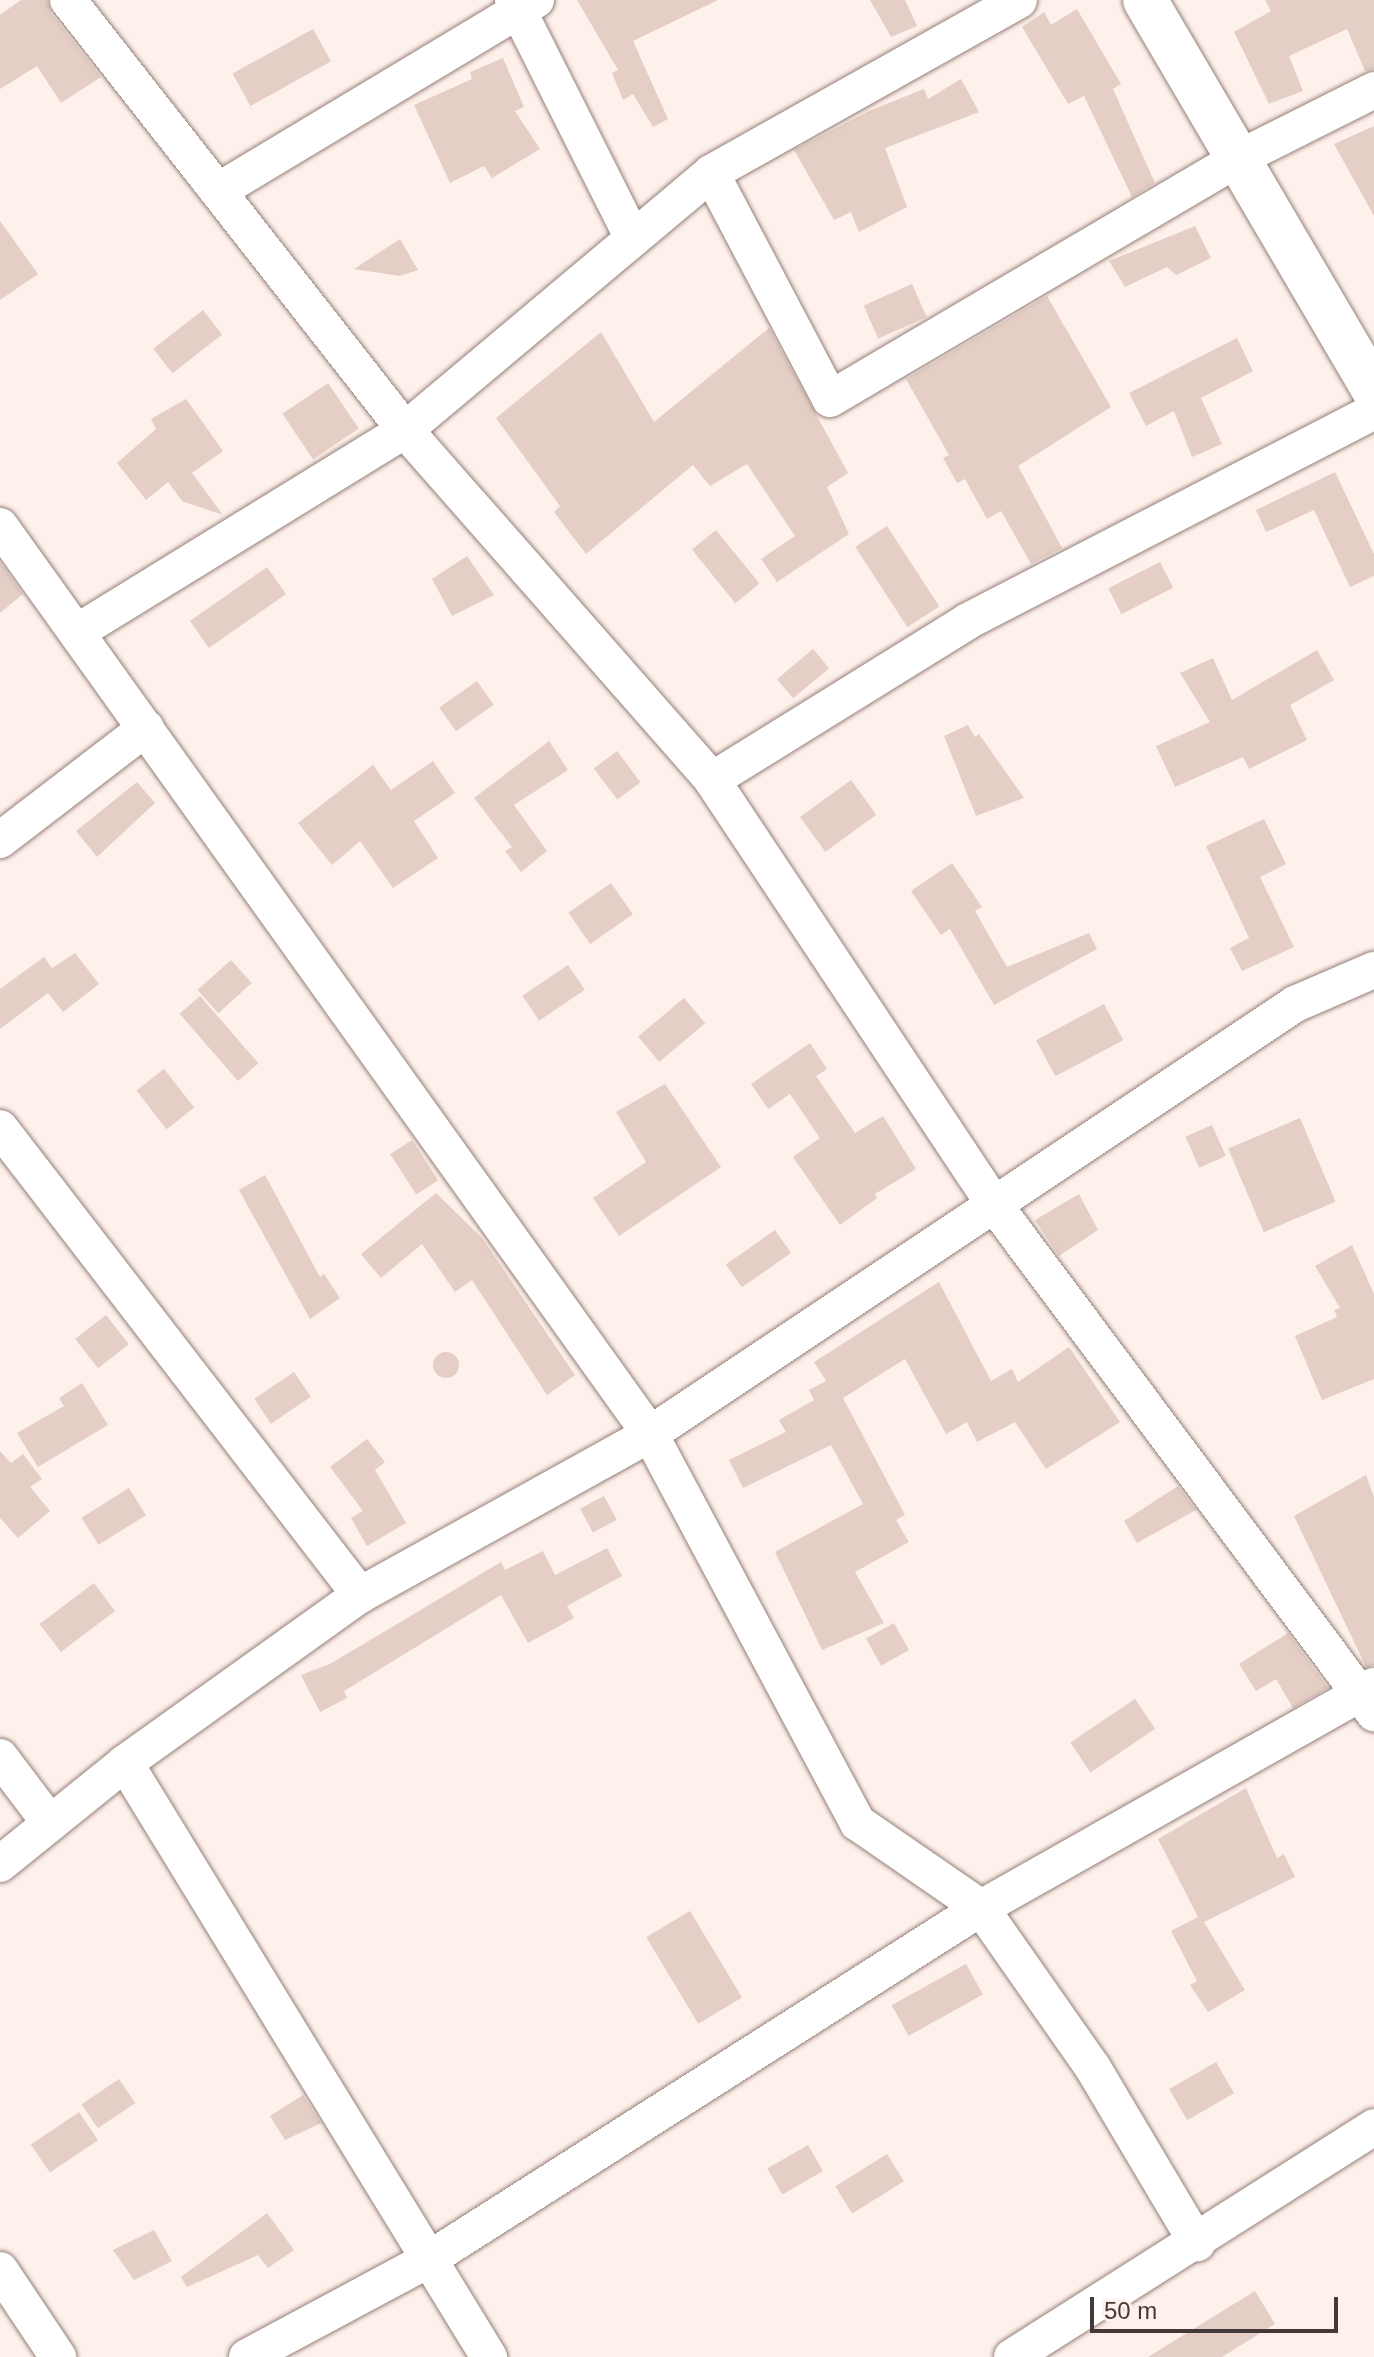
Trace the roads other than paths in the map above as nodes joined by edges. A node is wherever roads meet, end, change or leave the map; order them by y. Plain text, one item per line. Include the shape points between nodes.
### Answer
1 (68, 0) edge
2 (1019, 0) edge
3 (1145, 0) edge
4 (523, 4) edge
5 (1374, 90) edge
6 (1241, 157) junction
7 (711, 173) junction
8 (218, 191) junction
9 (633, 239) junction
10 (1374, 391) edge
11 (1374, 411) edge
12 (405, 430) junction
13 (0, 526) edge
14 (77, 632) junction
15 (146, 728) junction
16 (712, 780) junction
17 (0, 840) edge
18 (1374, 970) edge
19 (0, 1128) edge
20 (993, 1203) junction
21 (650, 1434) junction
22 (360, 1595) junction
23 (1370, 1697) edge
24 (0, 1757) edge
25 (125, 1763) junction
26 (50, 1823) junction
27 (0, 1864) edge
28 (981, 1908) junction
29 (1374, 2127) edge
30 (1197, 2243) junction
31 (426, 2261) junction
32 (0, 2270) edge
33 (58, 2357) edge
34 (247, 2357) edge
35 (489, 2357) edge
36 (1012, 2357) edge

1 - 8 street
2 - 7 street
3 - 6 main road
4 - 8 street
4 - 9 street
5 - 6 street
6 - 7 street via 830,399
6 - 10 main road
7 - 9 street
8 - 12 street
9 - 12 street
11 - 16 street via 968,621
12 - 14 street
12 - 16 street
13 - 14 street
14 - 15 street
15 - 17 street
15 - 21 street
16 - 20 street
18 - 20 street via 1295,1004
19 - 22 street
20 - 21 street
20 - 23 street
21 - 22 street
21 - 28 street via 858,1823
22 - 25 street
23 - 28 street
24 - 26 street
25 - 26 street
25 - 31 street
26 - 27 street
28 - 30 street via 1093,2068
28 - 31 street
29 - 30 street
30 - 36 street
31 - 34 street
31 - 35 street
32 - 33 street

